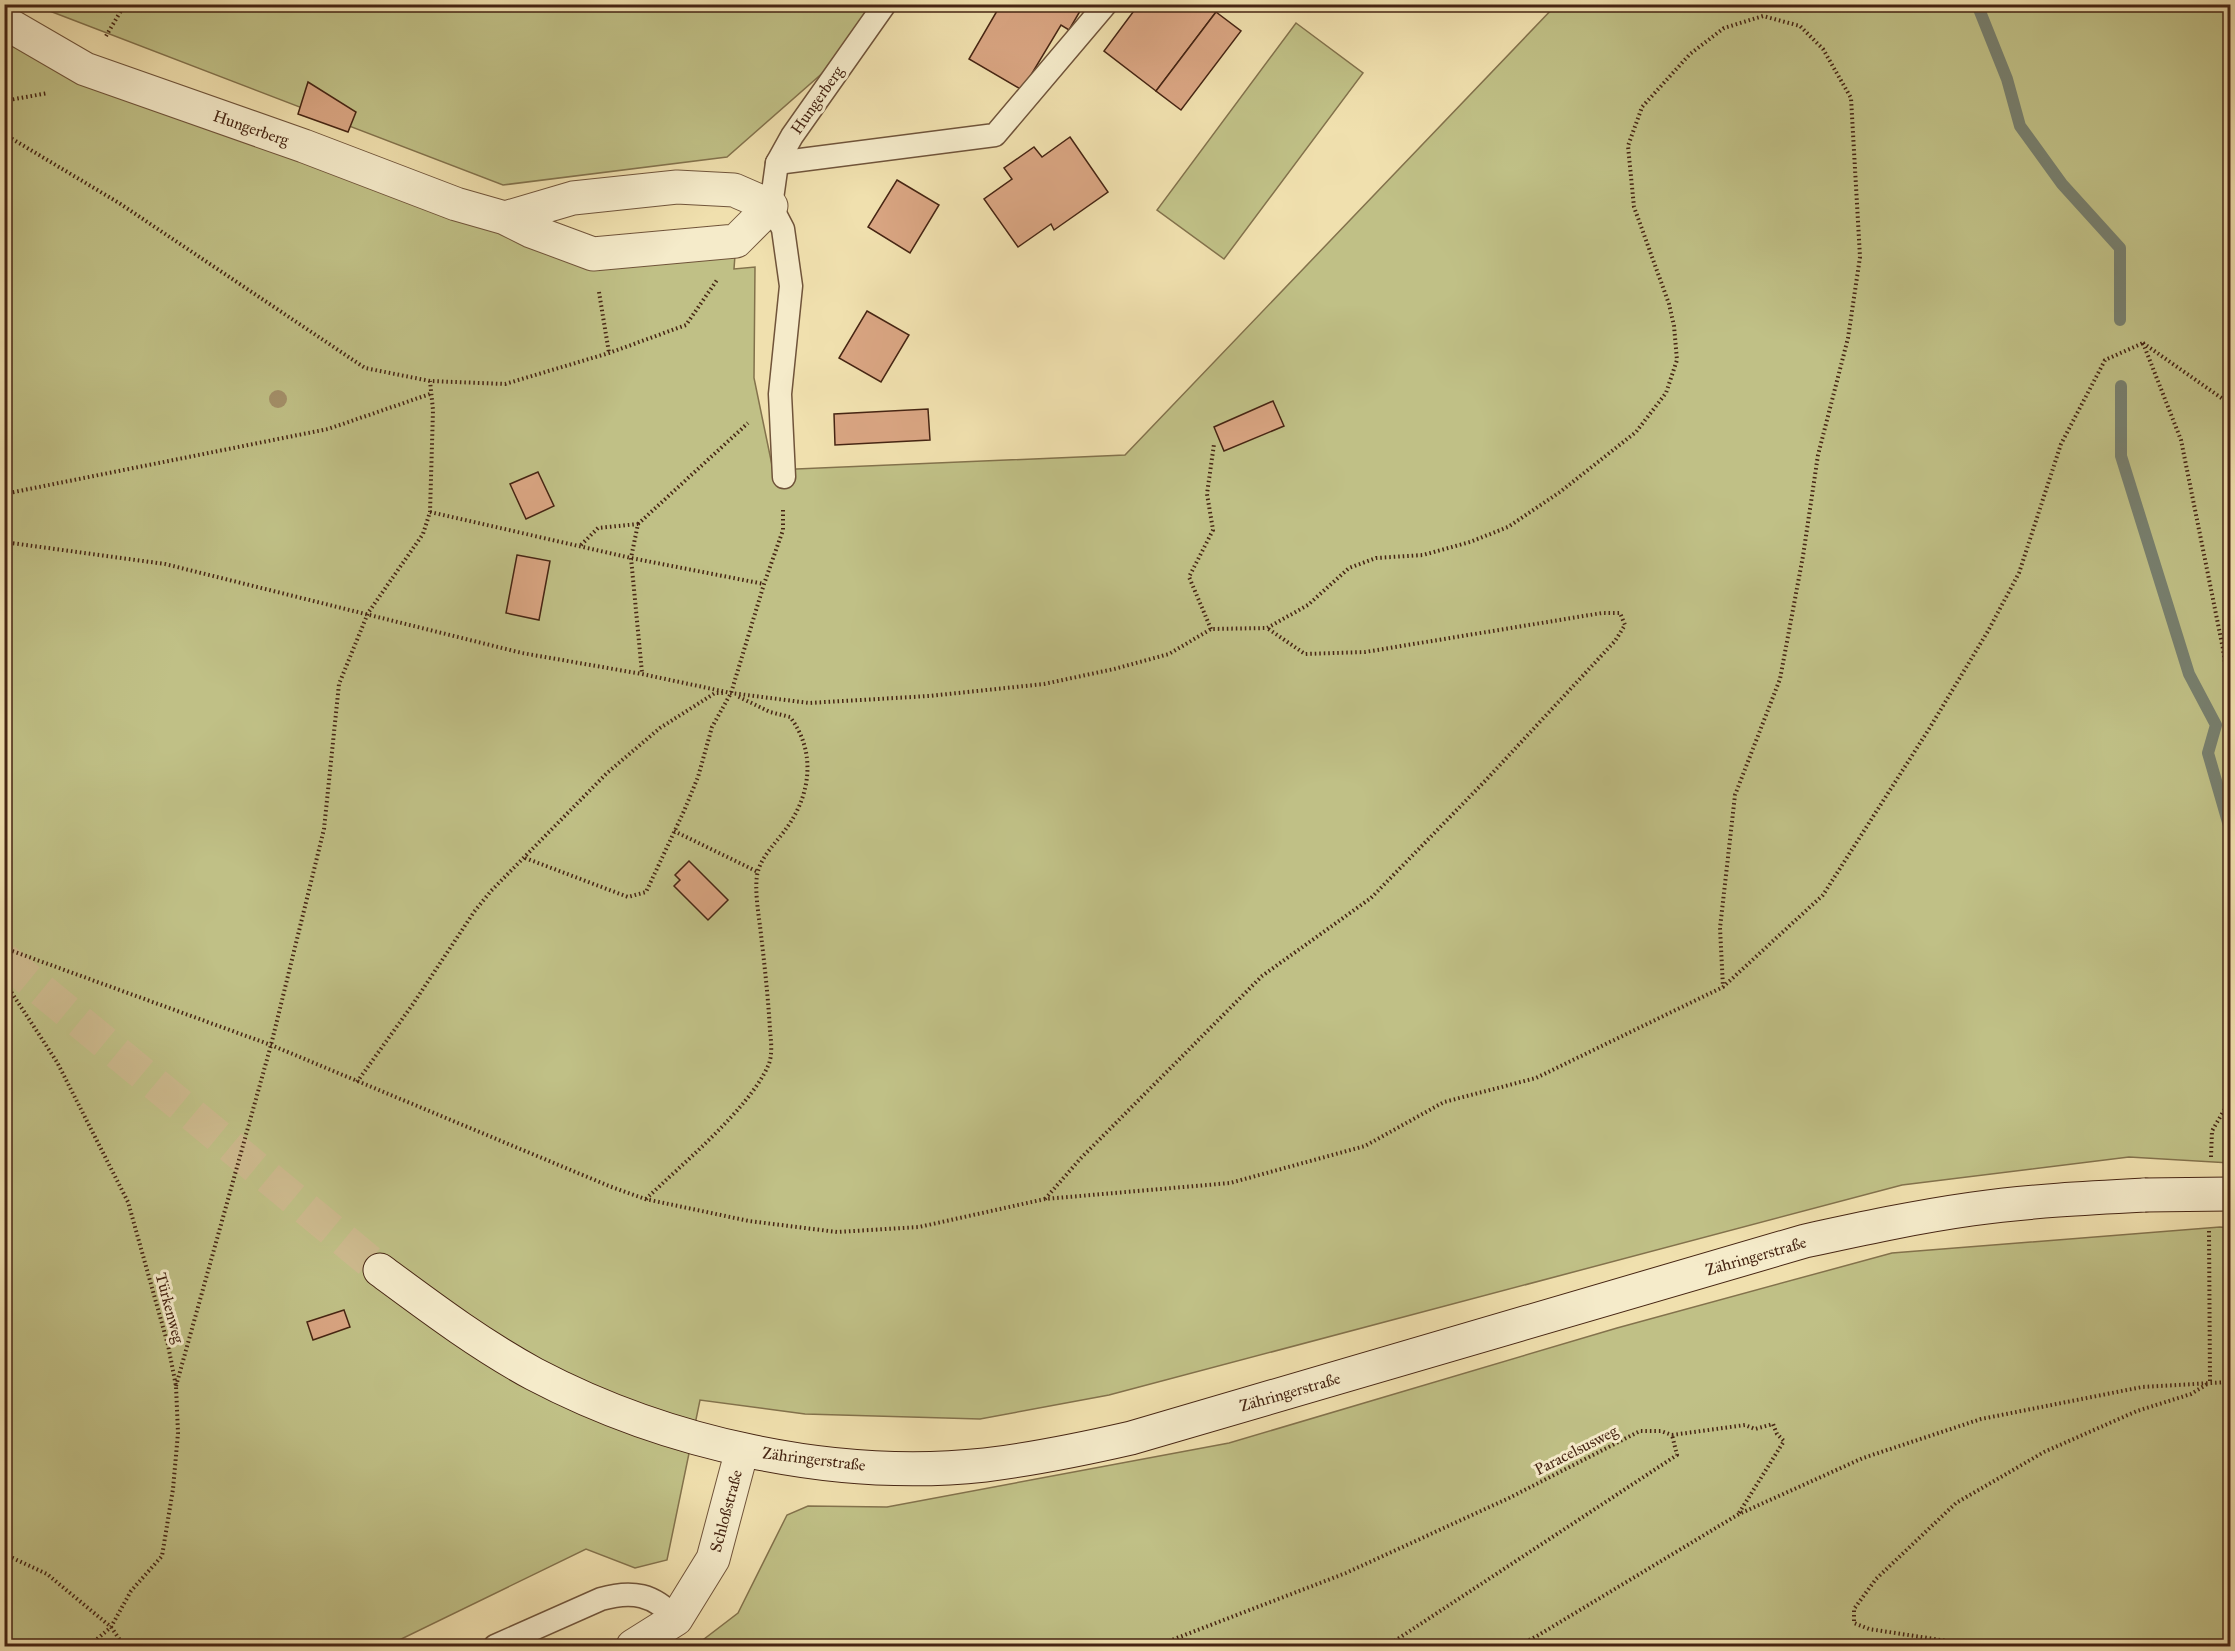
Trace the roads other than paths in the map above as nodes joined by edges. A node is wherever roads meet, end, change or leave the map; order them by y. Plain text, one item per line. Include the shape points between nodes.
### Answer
1 (885, 4) edge
2 (1106, 4) edge
3 (4, 22) edge
4 (777, 163) junction
5 (771, 206) junction
6 (505, 218) junction
7 (784, 477) road end
8 (2230, 1194) edge
9 (380, 1270) tunnel mouth
10 (742, 1450) junction
11 (676, 1619) junction
12 (495, 1647) edge
13 (633, 1647) edge

1 - 4 lane, Hungerberg
2 - 4 lane via 995,135
3 - 6 main road, Hungerberg via 85,69 456,204
4 - 5 lane, Hungerberg
5 - 6 main road via 734,190 677,187 573,198
5 - 6 main road, Hungerberg via 736,241 593,254
5 - 7 lane via 783,229 791,286 780,394
8 - 10 main road, Zähringerstraße, bridge via 2060,1199 1971,1209 1805,1241 1131,1438 1057,1455 982,1465 901,1468 817,1462
9 - 10 main road, Zähringerstraße via 458,1328 534,1374 608,1409
10 - 11 main road, Schloßstraße via 713,1559
11 - 12 lane via 664,1605 651,1599 618,1594
11 - 13 main road, Schloßstraße

